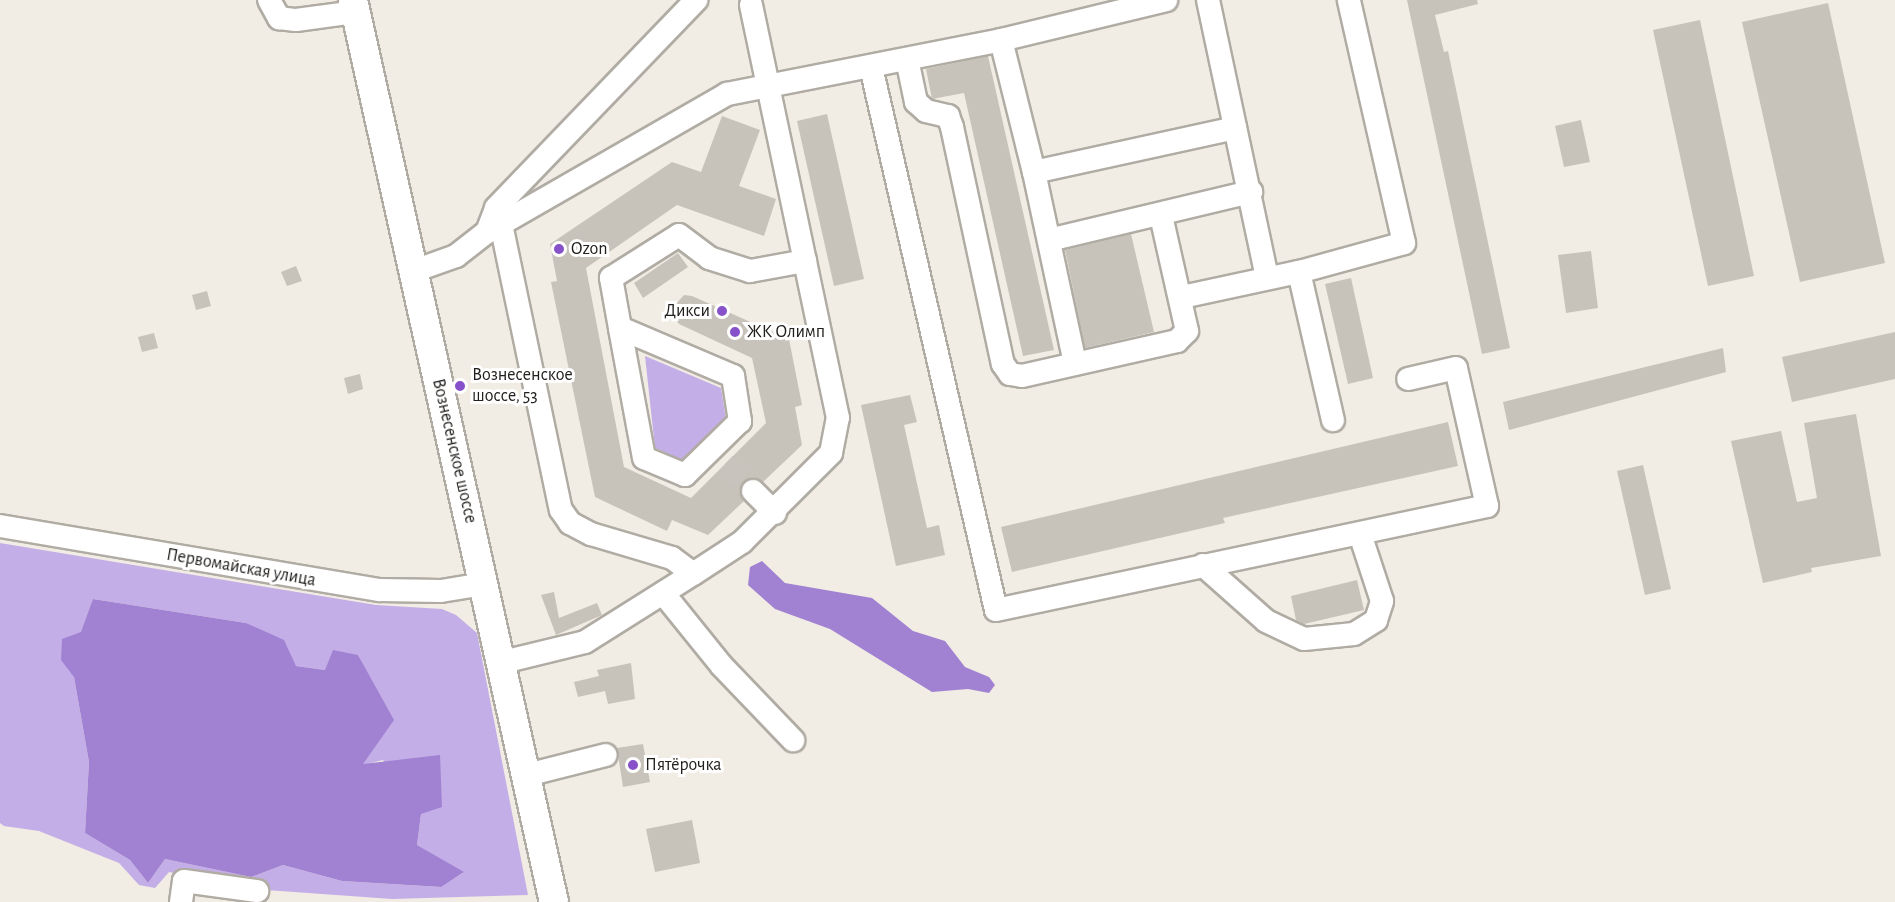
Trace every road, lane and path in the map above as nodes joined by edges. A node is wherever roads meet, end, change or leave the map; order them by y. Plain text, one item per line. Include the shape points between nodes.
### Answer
1 (269, 0) edge
2 (696, 0) edge
3 (1166, 0) edge
4 (1208, 0) edge
5 (1348, 0) edge
6 (751, 5) dead end
7 (355, 6) edge
8 (1001, 40) junction
9 (907, 59) junction
10 (871, 67) junction
11 (767, 87) junction
12 (1236, 128) junction
13 (1035, 172) junction
14 (1251, 192) junction
15 (1161, 216) junction
16 (494, 228) junction
17 (1049, 240) junction
18 (805, 261) junction
19 (414, 271) junction
20 (1299, 272) junction
21 (1267, 277) junction
22 (1182, 297) junction
23 (620, 328) junction
24 (1075, 364) junction
25 (1408, 379) dead end
26 (1333, 420) dead end
27 (753, 491) tunnel mouth
28 (775, 513) junction
29 (0, 526) edge
30 (1360, 534) junction
31 (1203, 565) junction
32 (693, 574) junction
33 (484, 584) junction
34 (663, 593) junction
35 (503, 662) junction
36 (793, 740) dead end
37 (606, 755) dead end
38 (527, 774) junction
39 (257, 891) dead end
40 (181, 902) edge
41 (553, 902) edge

1 - 7 street via 279,18 296,20
2 - 16 street via 496,208
3 - 8 street
4 - 12 street
5 - 20 street via 1404,243
6 - 11 street
7 - 19 main road, Вознесенское шоссе
8 - 9 street
8 - 13 street
9 - 10 street
9 - 24 street via 916,102 926,111 948,116 952,127 1003,364 1010,374 1022,376
10 - 11 street
10 - 31 street via 996,610
11 - 16 street via 727,94 684,116
11 - 18 street
12 - 13 street
12 - 14 street
13 - 17 street
14 - 15 street
14 - 21 street
15 - 17 street
15 - 22 street
16 - 19 street via 456,256
16 - 32 street via 561,510 570,523 591,534 672,558
17 - 24 street
18 - 23 street via 750,271 709,258 679,235 611,278
18 - 28 street via 838,418 837,437 819,468
19 - 33 main road, Вознесенское шоссе
20 - 21 street
20 - 26 street
21 - 22 street
22 - 24 street via 1187,331 1177,341
23 - 23 street via 644,458 685,475 718,457 740,421 733,376
25 - 30 street via 1456,368 1487,506
27 - 28 street
28 - 32 street via 742,542
29 - 33 street, Первомайская улица via 320,572 380,590 441,591
30 - 31 street
30 - 31 street via 1382,601 1376,620 1354,634 1304,639 1266,621
32 - 34 street
33 - 35 main road, Вознесенское шоссе
34 - 35 street via 585,642
34 - 36 street via 722,666
35 - 38 main road, Вознесенское шоссе
37 - 38 street
38 - 41 main road, Вознесенское шоссе
39 - 40 street via 184,881

